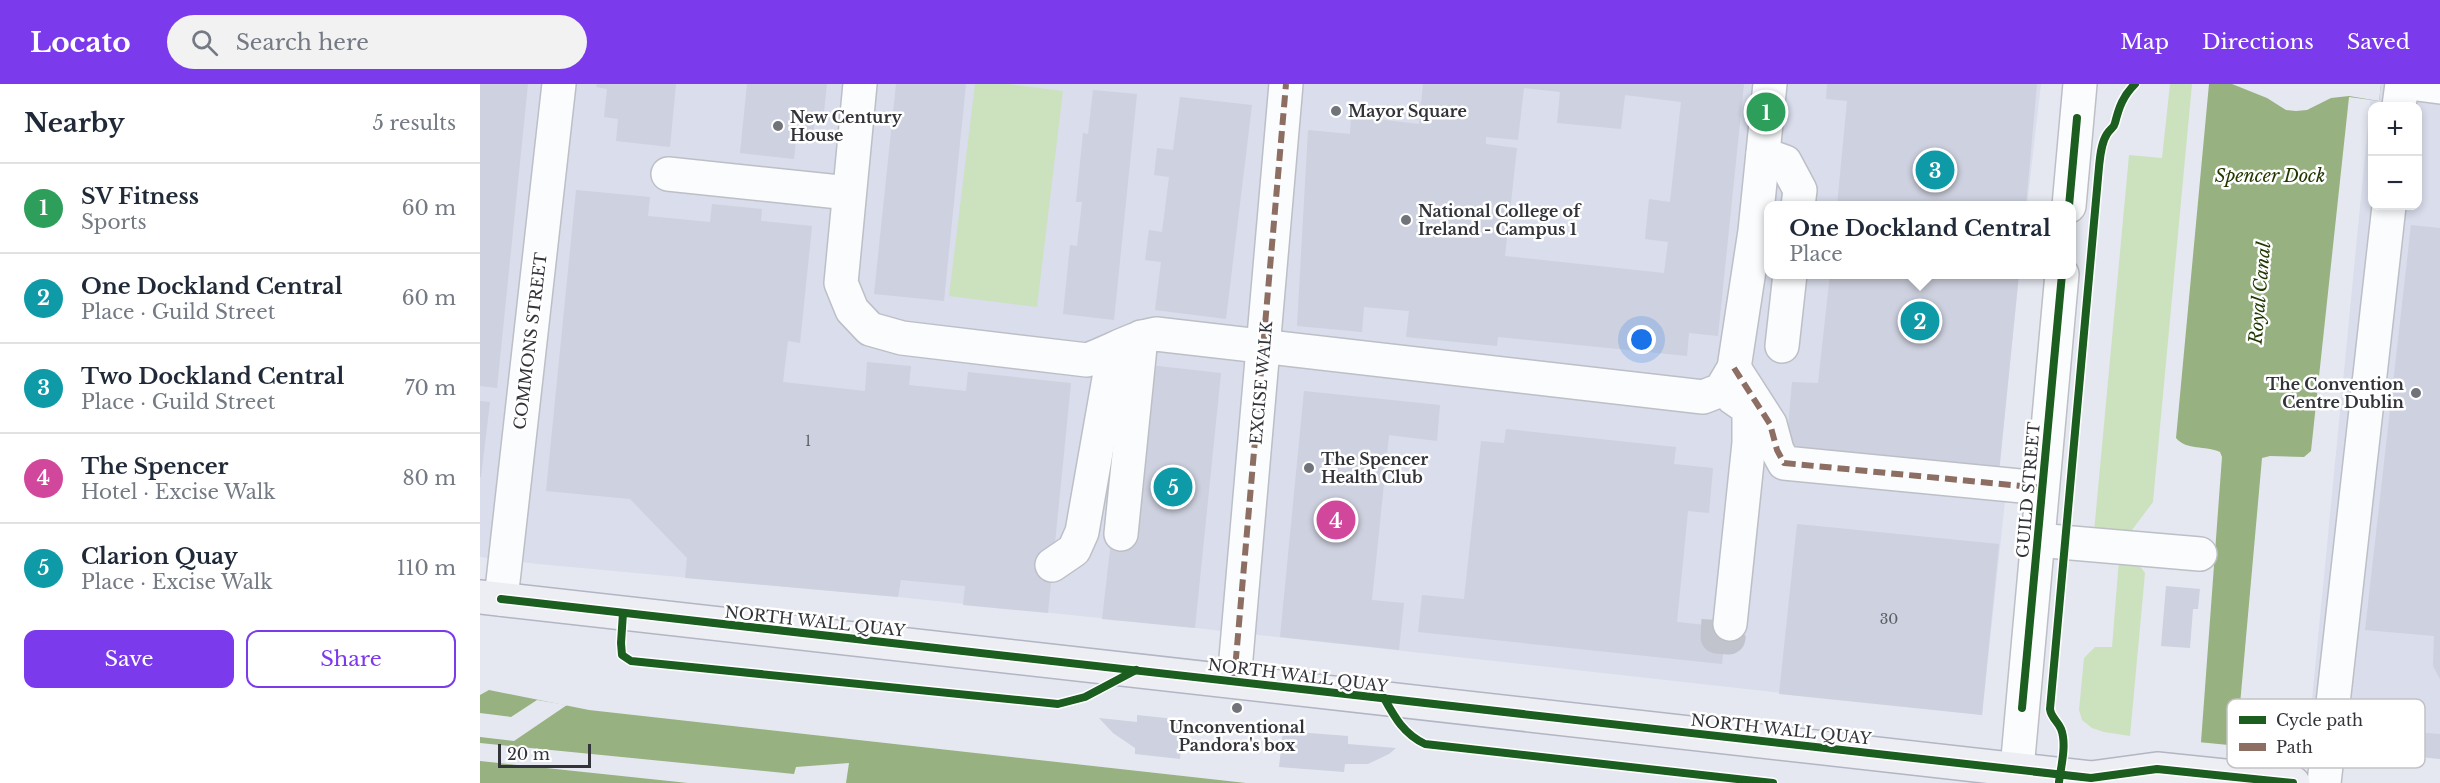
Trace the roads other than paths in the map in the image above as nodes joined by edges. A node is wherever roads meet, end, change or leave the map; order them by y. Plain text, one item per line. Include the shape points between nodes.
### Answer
1 (559, 84) edge
2 (860, 84) edge
3 (1286, 84) edge
4 (1770, 84) edge
5 (2402, 84) edge
6 (2417, 84) edge
7 (2083, 86) edge
8 (2440, 87) edge
9 (2400, 102) edge
10 (1763, 154) junction
11 (668, 174) dead end
12 (849, 193) junction
13 (1799, 201) edge
14 (2070, 201) edge
15 (2389, 210) edge
16 (1789, 279) edge
17 (2062, 279) edge
18 (1128, 343) junction
19 (1264, 346) junction
20 (1782, 346) dead end
21 (1728, 379) junction
22 (2042, 488) junction
23 (1121, 534) dead end
24 (2037, 540) junction
25 (2200, 555) dead end
26 (1052, 565) dead end
27 (490, 598) edge
28 (1724, 622) tunnel mouth
29 (1234, 681) junction
30 (2333, 699) edge
31 (2326, 768) edge
32 (2016, 776) edge
33 (2097, 780) edge
34 (2285, 782) edge
35 (2324, 783) edge

1 - 27 street, COMMONS STREET
2 - 12 street
3 - 19 street, EXCISE WALK
4 - 10 street
5 - 9 street
6 - 8 street
7 - 14 street
10 - 13 street via 1785,162 1800,190
10 - 21 street via 1739,257
11 - 12 street
12 - 18 street via 840,284 852,310 870,329 902,338 1087,360
15 - 30 street
16 - 20 street
17 - 22 street, GUILD STREET
18 - 19 street via 1156,334
18 - 23 street
18 - 26 street via 1082,532 1074,550
19 - 21 street via 1703,397
19 - 29 street, EXCISE WALK
21 - 22 street via 1770,424 1784,463
21 - 28 street via 1749,409 1749,443
22 - 24 street, GUILD STREET
24 - 25 street
24 - 32 street, GUILD STREET
27 - 29 main road, NORTH WALL QUAY
29 - 32 main road, NORTH WALL QUAY
31 - 35 street
32 - 33 main road, NORTH WALL QUAY
33 - 34 main road, NORTH WALL QUAY via 2157,769

